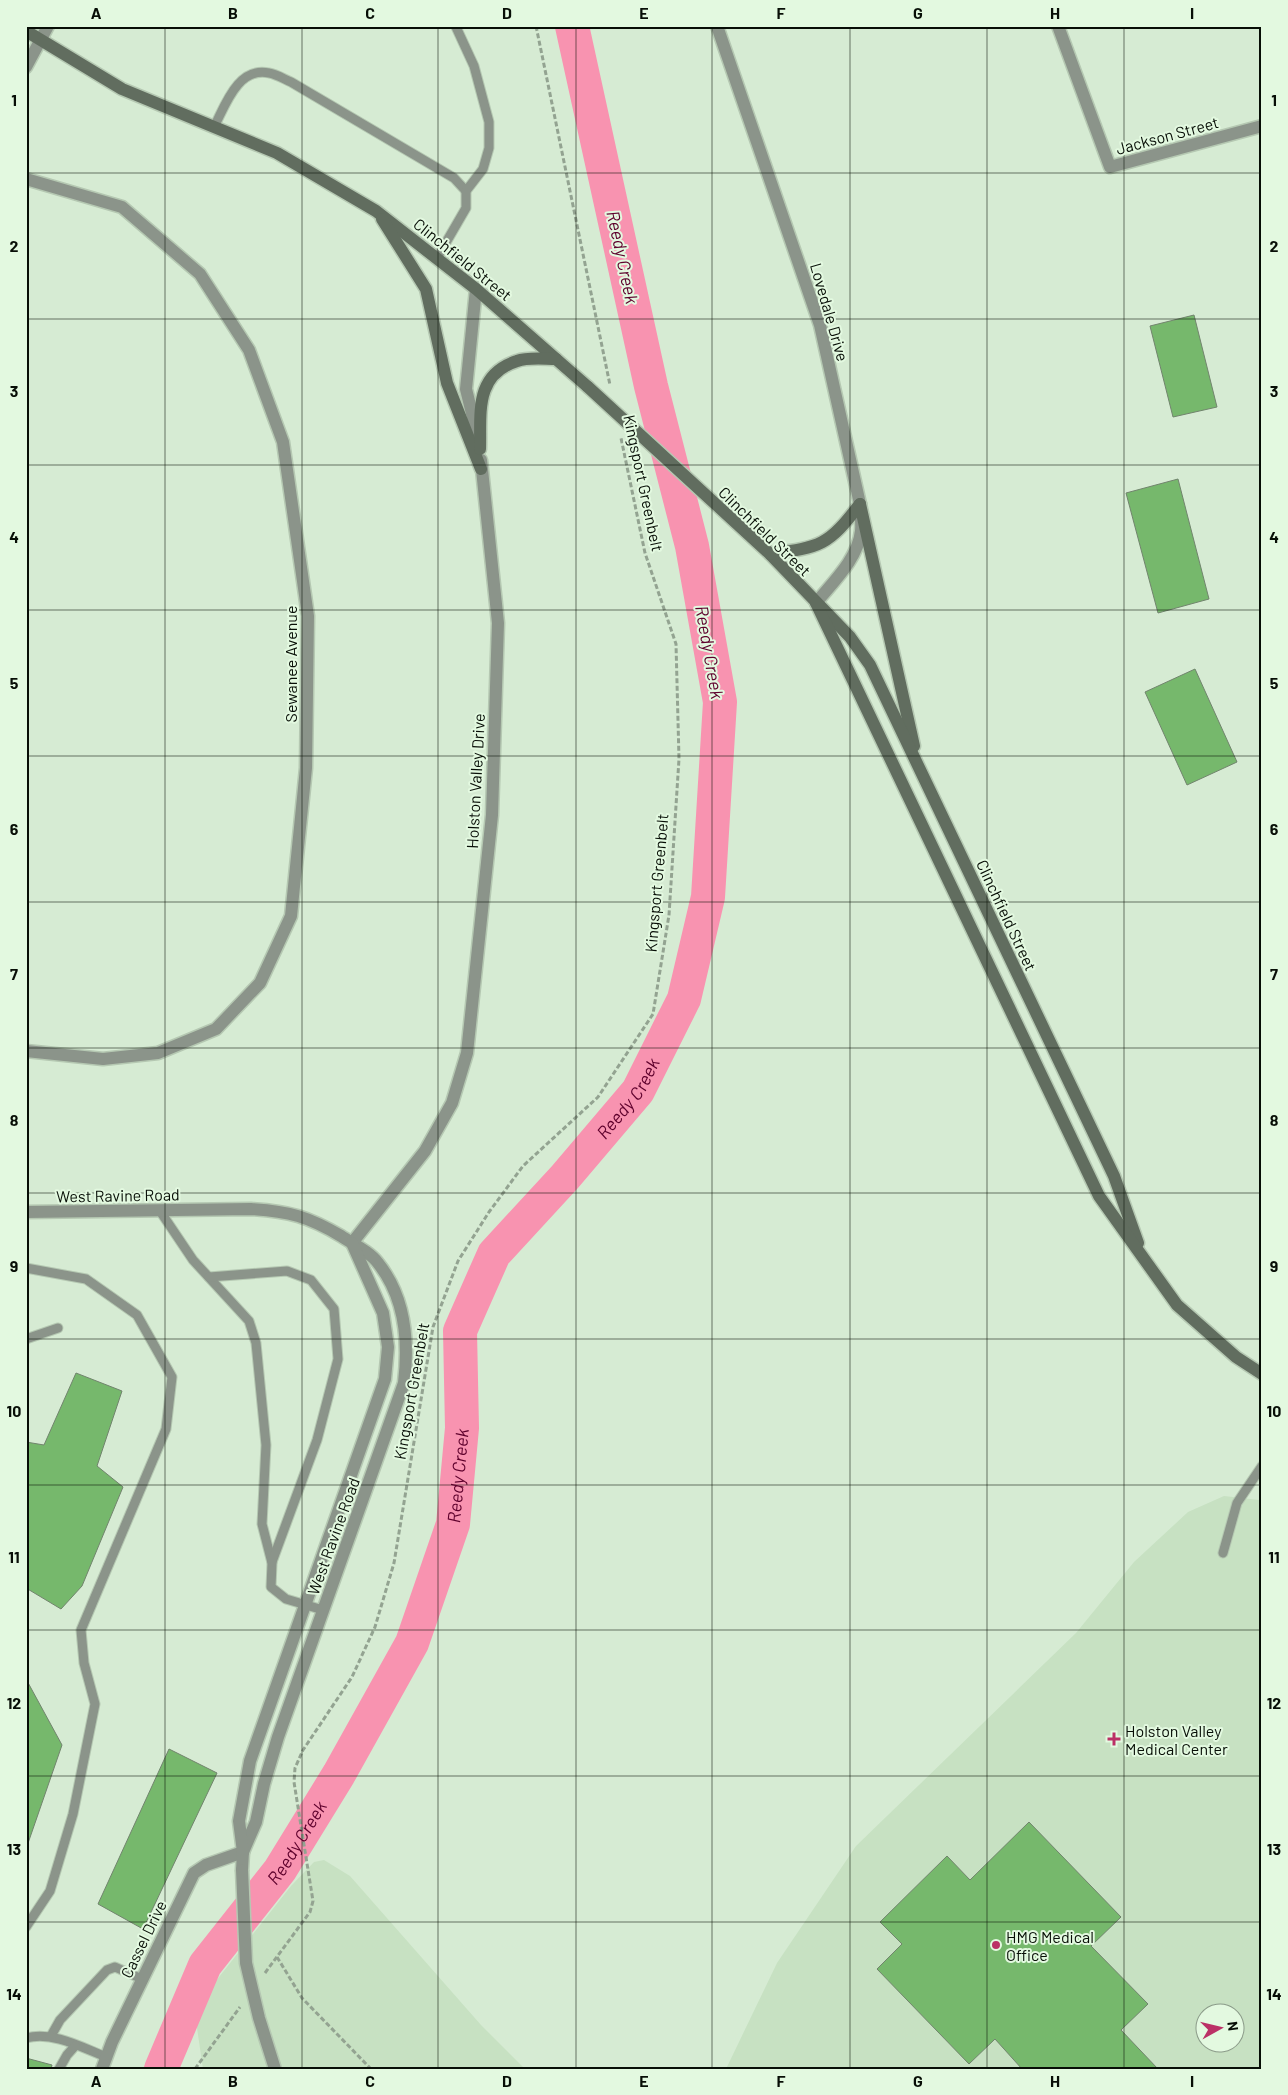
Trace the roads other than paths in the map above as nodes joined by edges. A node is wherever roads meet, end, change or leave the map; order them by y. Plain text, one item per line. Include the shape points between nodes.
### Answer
1 (48, 26) edge
2 (717, 26) edge
3 (1058, 26) edge
4 (456, 27) edge
5 (26, 31) edge
6 (40, 40) junction
7 (26, 67) edge
8 (1262, 126) edge
9 (214, 127) junction
10 (26, 179) edge
11 (466, 191) junction
12 (376, 210) junction
13 (436, 258) junction
14 (476, 289) junction
15 (556, 359) junction
16 (480, 449) junction
17 (481, 468) junction
18 (860, 504) junction
19 (770, 554) junction
20 (816, 604) junction
21 (919, 767) junction
22 (26, 1051) edge
23 (160, 1211) junction
24 (26, 1212) edge
25 (352, 1243) junction
26 (1143, 1256) junction
27 (26, 1268) edge
28 (209, 1277) junction
29 (58, 1328) dead end
30 (26, 1340) edge
31 (1262, 1374) edge
32 (1262, 1466) edge
33 (1223, 1553) dead end
34 (272, 1563) junction
35 (306, 1605) junction
36 (323, 1610) junction
37 (243, 1852) junction
38 (26, 1927) edge
39 (142, 1979) junction
40 (51, 2036) junction
41 (26, 2038) edge
42 (76, 2046) junction
43 (104, 2063) edge
44 (59, 2069) edge
45 (275, 2069) edge

1 - 6 street
2 - 18 street, Lovedale Drive via 820,325
3 - 8 street, Jackson Street via 1110,167
4 - 11 lane via 474,66 489,122 490,148 484,169
5 - 6 main road, Clinchfield Street
6 - 7 street
6 - 9 main road, Clinchfield Street via 122,89
9 - 11 lane via 236,85 249,74 268,72 291,82 454,178
9 - 12 main road, Clinchfield Street via 277,153
10 - 22 street, Sewanee Avenue via 122,207 200,274 249,350 284,442 308,616 306,768 290,916 260,983 216,1029 158,1053 102,1059
11 - 13 lane via 466,208
12 - 13 main road, Clinchfield Street
12 - 17 main road via 426,288 448,383
13 - 14 main road, Clinchfield Street
14 - 15 main road, Clinchfield Street
14 - 16 street, Holston Valley Drive via 466,389
15 - 16 main road via 518,360 494,372 481,395
15 - 19 main road, Clinchfield Street, bridge
16 - 17 street, Holston Valley Drive
17 - 25 street, Holston Valley Drive via 498,623 492,815 467,1053 452,1103 424,1151
18 - 19 main road via 839,532 829,539 803,550
18 - 20 street, Lovedale Drive via 861,532 857,545
18 - 21 main road
19 - 20 main road, Clinchfield Street
20 - 21 main road, Clinchfield Street via 850,637 870,664
20 - 26 main road, Clinchfield Street via 1093,1186
21 - 26 main road, Clinchfield Street via 1114,1176
23 - 24 street, West Ravine Road
23 - 25 street, West Ravine Road via 286,1211 319,1223
23 - 28 lane via 193,1260
25 - 35 street, West Ravine Road via 383,1313 388,1361 379,1400
25 - 36 street, West Ravine Road via 378,1262 392,1284 406,1333 406,1363 398,1402
26 - 31 main road, Clinchfield Street via 1177,1305 1236,1357
27 - 38 lane via 86,1279 137,1314 172,1377 166,1429 81,1630 84,1663 95,1704 73,1814 50,1892
28 - 34 lane via 250,1321 256,1343 266,1445 262,1524
28 - 34 lane via 287,1271 311,1280 334,1309 338,1358 317,1440
29 - 30 lane
32 - 33 lane via 1237,1503
34 - 35 lane via 271,1587 286,1599
35 - 36 lane
35 - 37 street, West Ravine Road via 250,1762 239,1821
36 - 37 street, West Ravine Road via 278,1737 256,1822
37 - 39 street, Cassel Drive via 206,1865 194,1874
37 - 45 street, West Ravine Road, bridge via 246,1963 258,2018
39 - 40 lane via 115,1968 107,1970 60,2020
39 - 43 street, Cassel Drive
40 - 41 lane
40 - 42 lane
42 - 43 lane
42 - 44 lane

